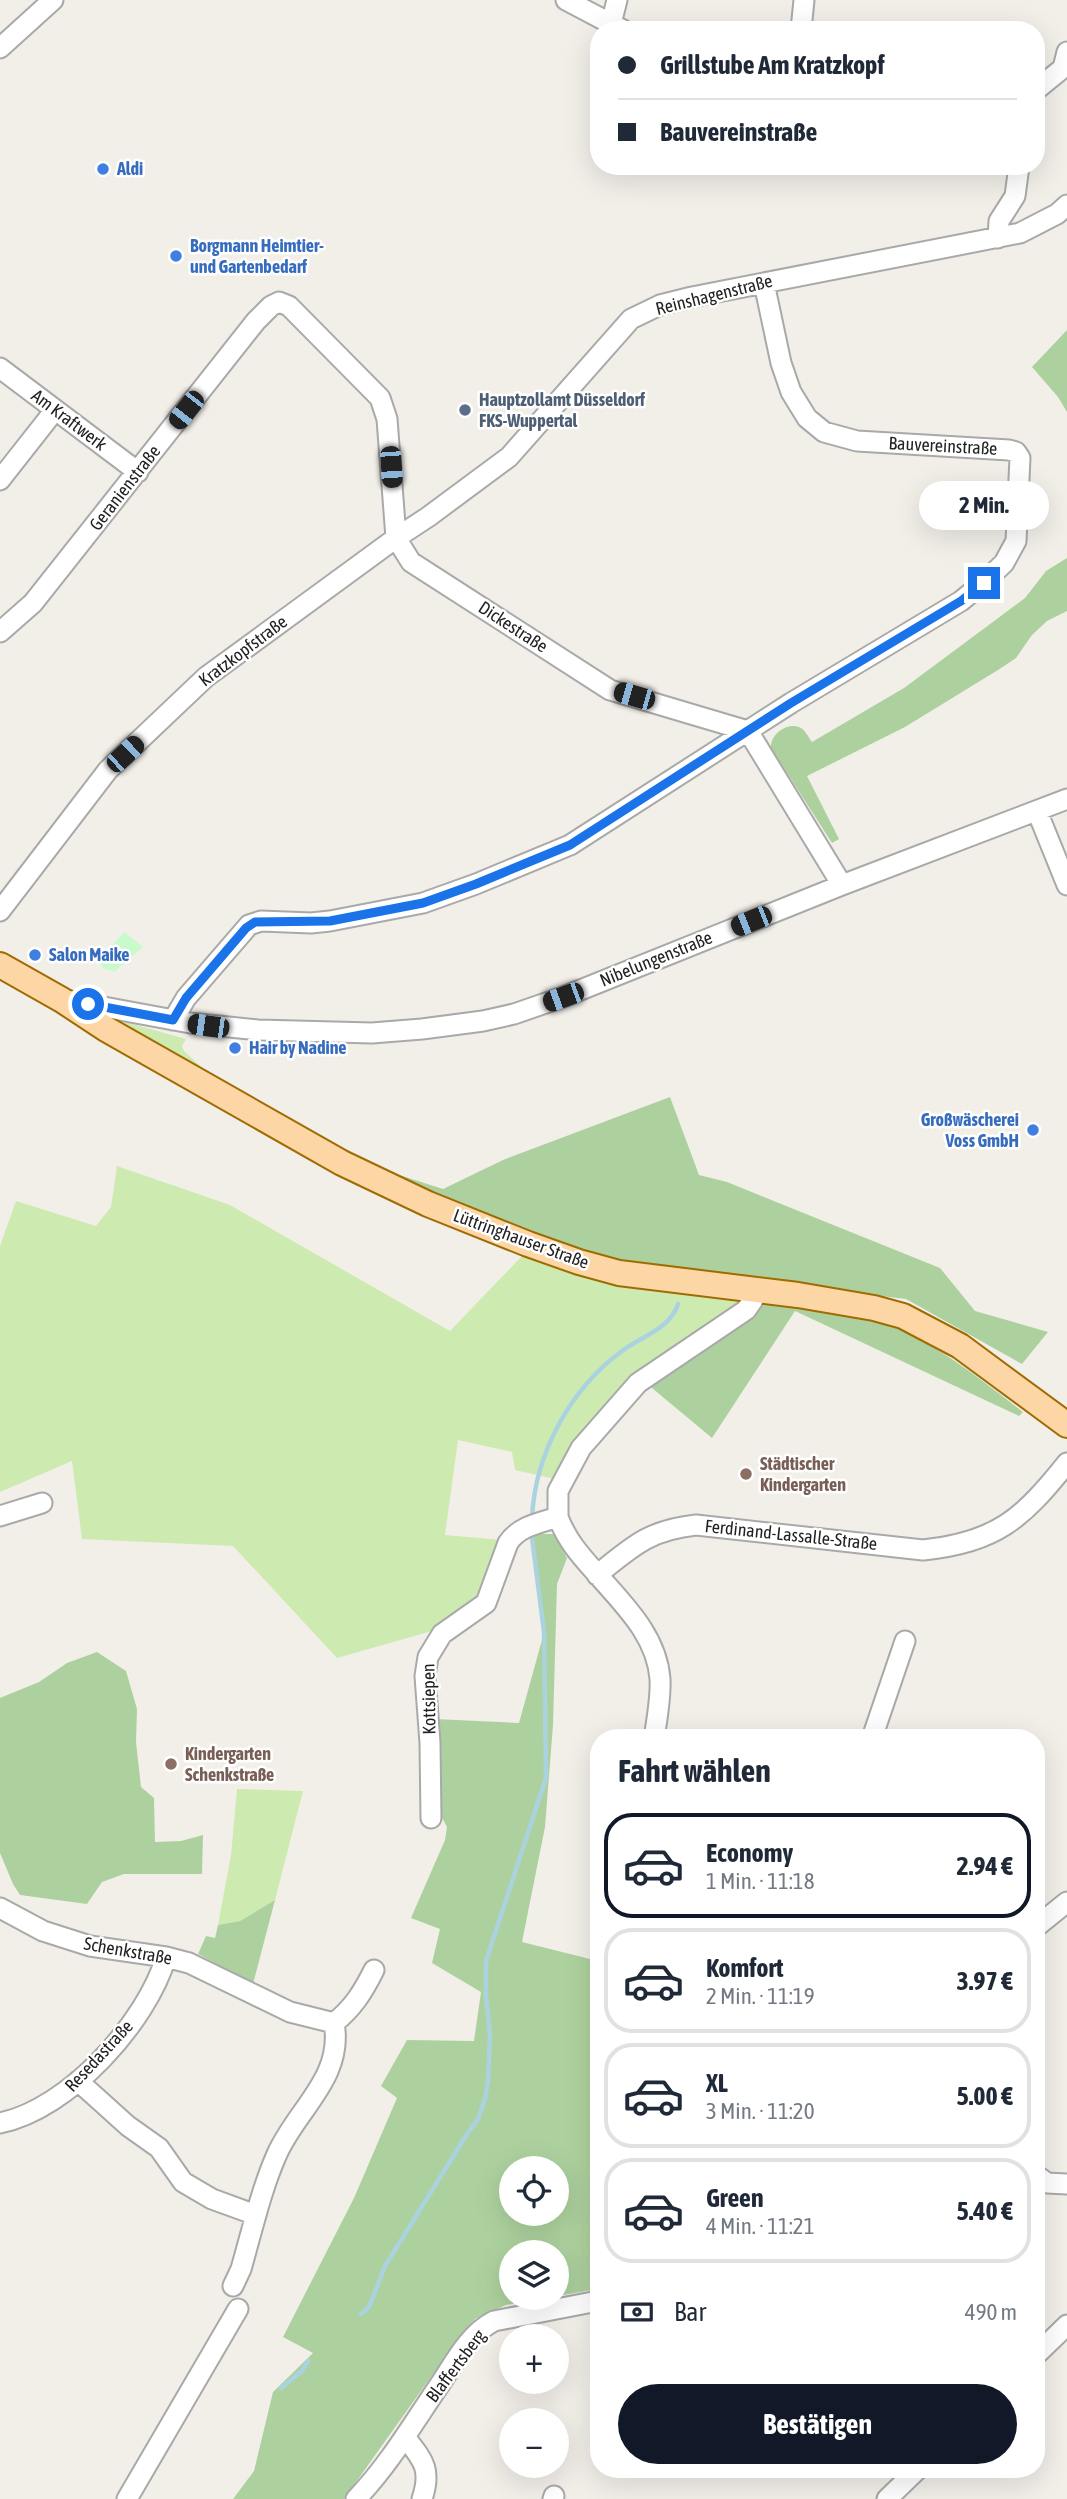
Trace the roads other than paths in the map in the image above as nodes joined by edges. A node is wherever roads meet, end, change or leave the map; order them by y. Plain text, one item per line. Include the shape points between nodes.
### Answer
1 (53, 0) edge
2 (566, 0) edge
3 (617, 0) edge
4 (804, 0) edge
5 (606, 21) edge
6 (617, 21) edge
7 (802, 21) edge
8 (0, 48) edge
9 (1067, 52) edge
10 (1045, 83) edge
11 (1018, 175) edge
12 (1067, 205) edge
13 (998, 238) junction
14 (764, 283) junction
15 (0, 368) edge
16 (55, 410) junction
17 (138, 472) junction
18 (0, 480) edge
19 (396, 538) junction
20 (0, 632) edge
21 (748, 731) junction
22 (1067, 799) edge
23 (1037, 811) junction
24 (842, 885) junction
25 (1067, 885) edge
26 (0, 911) edge
27 (0, 965) edge
28 (62, 1000) junction
29 (173, 1020) junction
30 (753, 1300) dead end
31 (1067, 1425) edge
32 (1067, 1463) edge
33 (42, 1503) dead end
34 (0, 1516) edge
35 (541, 1523) junction
36 (597, 1575) junction
37 (905, 1641) dead end
38 (655, 1729) edge
39 (875, 1729) edge
40 (431, 1818) dead end
41 (1067, 1902) edge
42 (0, 1908) edge
43 (1045, 1920) edge
44 (166, 1957) junction
45 (374, 1970) dead end
46 (334, 2024) junction
47 (78, 2081) junction
48 (0, 2123) edge
49 (1045, 2182) edge
50 (1067, 2184) edge
51 (256, 2215) junction
52 (233, 2286) dead end
53 (590, 2302) edge
54 (238, 2309) dead end
55 (1067, 2325) edge
56 (1045, 2346) edge
57 (405, 2437) junction
58 (904, 2478) edge
59 (128, 2499) edge
60 (356, 2499) edge
61 (422, 2499) edge
62 (887, 2499) edge

1 - 8 street
2 - 5 street
3 - 6 street
4 - 7 street
9 - 10 street via 1063,68
11 - 13 street via 1015,196 999,221
12 - 13 street, Reinshagenstraße via 1020,233
13 - 14 street, Reinshagenstraße
14 - 19 street, Reinshagenstraße via 660,305 631,319 509,457
14 - 21 street, Bauvereinstraße via 791,393 807,418 824,432 857,440 1009,450 1020,458 1016,541 1004,563 961,601
15 - 16 street, Am Kraftwerk
16 - 17 street, Am Kraftwerk
16 - 18 street
17 - 19 street, Geranienstraße via 234,348 279,302 289,306 380,398 387,419
17 - 20 street, Geranienstraße via 33,603
19 - 21 street, Dickestraße via 411,562 610,690
19 - 26 street, Kratzkopfstraße via 206,677 108,770
21 - 24 street
21 - 29 street via 570,845 476,884 423,903 330,921 249,925 186,998
22 - 23 street, Nibelungenstraße
23 - 24 street, Nibelungenstraße
23 - 25 street
24 - 29 street, Nibelungenstraße via 563,997 483,1021 372,1033 258,1030
27 - 28 main road, Lüttringhauser Straße
28 - 29 street, Nibelungenstraße
28 - 31 main road, Lüttringhauser Straße via 342,1163 428,1204 528,1244 619,1273 798,1295 903,1315 960,1346
30 - 35 street via 746,1310 638,1383 581,1448
32 - 36 street, Ferdinand-Lassalle-Straße via 1040,1497 1008,1525 948,1547 923,1550 696,1525 654,1533
33 - 34 street
35 - 36 street via 572,1547
35 - 40 street, Kottsiepen via 513,1535 486,1603 442,1633 428,1657
36 - 38 street via 651,1643 660,1680
37 - 39 street
41 - 43 street
42 - 44 street, Schenkstraße via 43,1931 90,1947
44 - 46 street, Schenkstraße via 189,1963 290,2012
44 - 47 street, Resedastraße via 159,1980 124,2035
45 - 46 street via 361,1996
46 - 51 street via 336,2053 328,2074 278,2153
47 - 48 street, Resedastraße via 56,2100
47 - 51 street via 159,2148 183,2182 212,2199
49 - 50 street
51 - 52 street
53 - 57 street, Blaffertsberg via 494,2320 482,2327
54 - 59 street
55 - 56 street
57 - 60 street, Blaffertsberg
57 - 61 street via 427,2472
58 - 62 street

